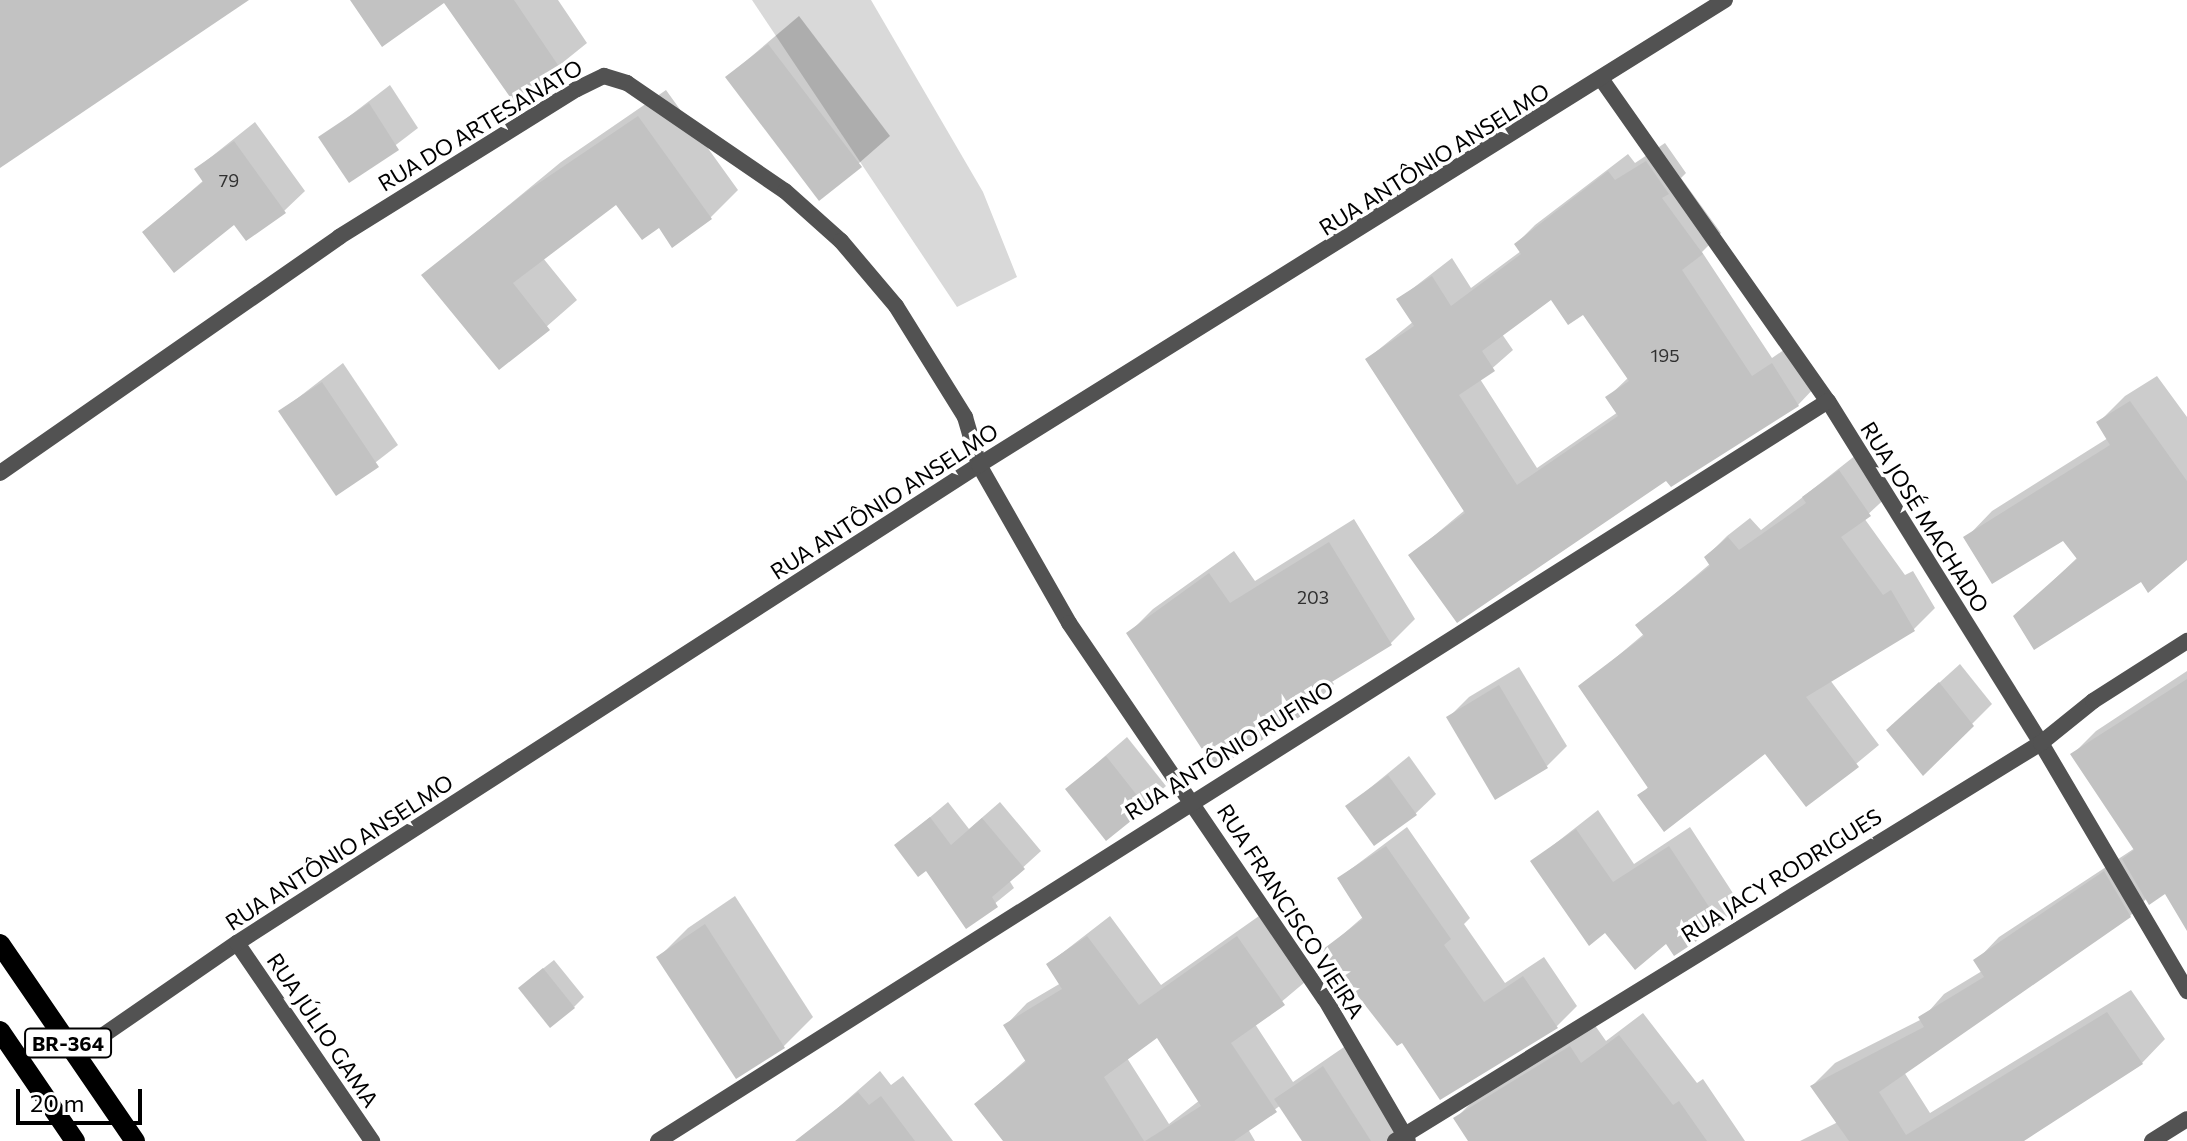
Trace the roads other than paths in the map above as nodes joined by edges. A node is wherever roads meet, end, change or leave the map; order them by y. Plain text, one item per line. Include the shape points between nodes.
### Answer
1 (1725, 0) edge
2 (1602, 80) junction
3 (1828, 401) junction
4 (979, 465) junction
5 (0, 473) edge
6 (2187, 641) edge
7 (2041, 743) junction
8 (1191, 800) junction
9 (237, 943) junction
10 (0, 944) edge
11 (2187, 991) edge
12 (0, 1031) edge
13 (76, 1054) junction
14 (2187, 1119) edge
15 (1402, 1139) edge
16 (75, 1141) edge
17 (135, 1141) edge
18 (372, 1141) edge
19 (658, 1141) edge
20 (2152, 1141) edge

1 - 2 street, RUA ANTÔNIO ANSELMO
2 - 3 street, RUA JOSÉ MACHADO
2 - 4 street, RUA ANTÔNIO ANSELMO
3 - 7 street, RUA JOSÉ MACHADO
3 - 8 street, RUA ANTÔNIO RUFINO
4 - 5 street, RUA DO ARTESANATO via 965,417 937,368 896,306 841,241 718,142 627,83 604,76 339,237
4 - 8 street, RUA FRANCISCO VIEIRA via 1069,623
4 - 9 street, RUA ANTÔNIO ANSELMO
6 - 7 street, RUA JACY RODRIGUES via 2093,701
7 - 11 street, RUA JOSÉ MACHADO
7 - 15 street, RUA JACY RODRIGUES
8 - 15 street, RUA FRANCISCO VIEIRA via 1325,999
8 - 19 street, RUA ANTÔNIO RUFINO
9 - 13 street, RUA ANTÔNIO ANSELMO
9 - 18 street, RUA JÚLIO GAMA
10 - 13 main road, BR-364
12 - 16 main road, BR-364
13 - 17 main road, BR-364
14 - 20 street

